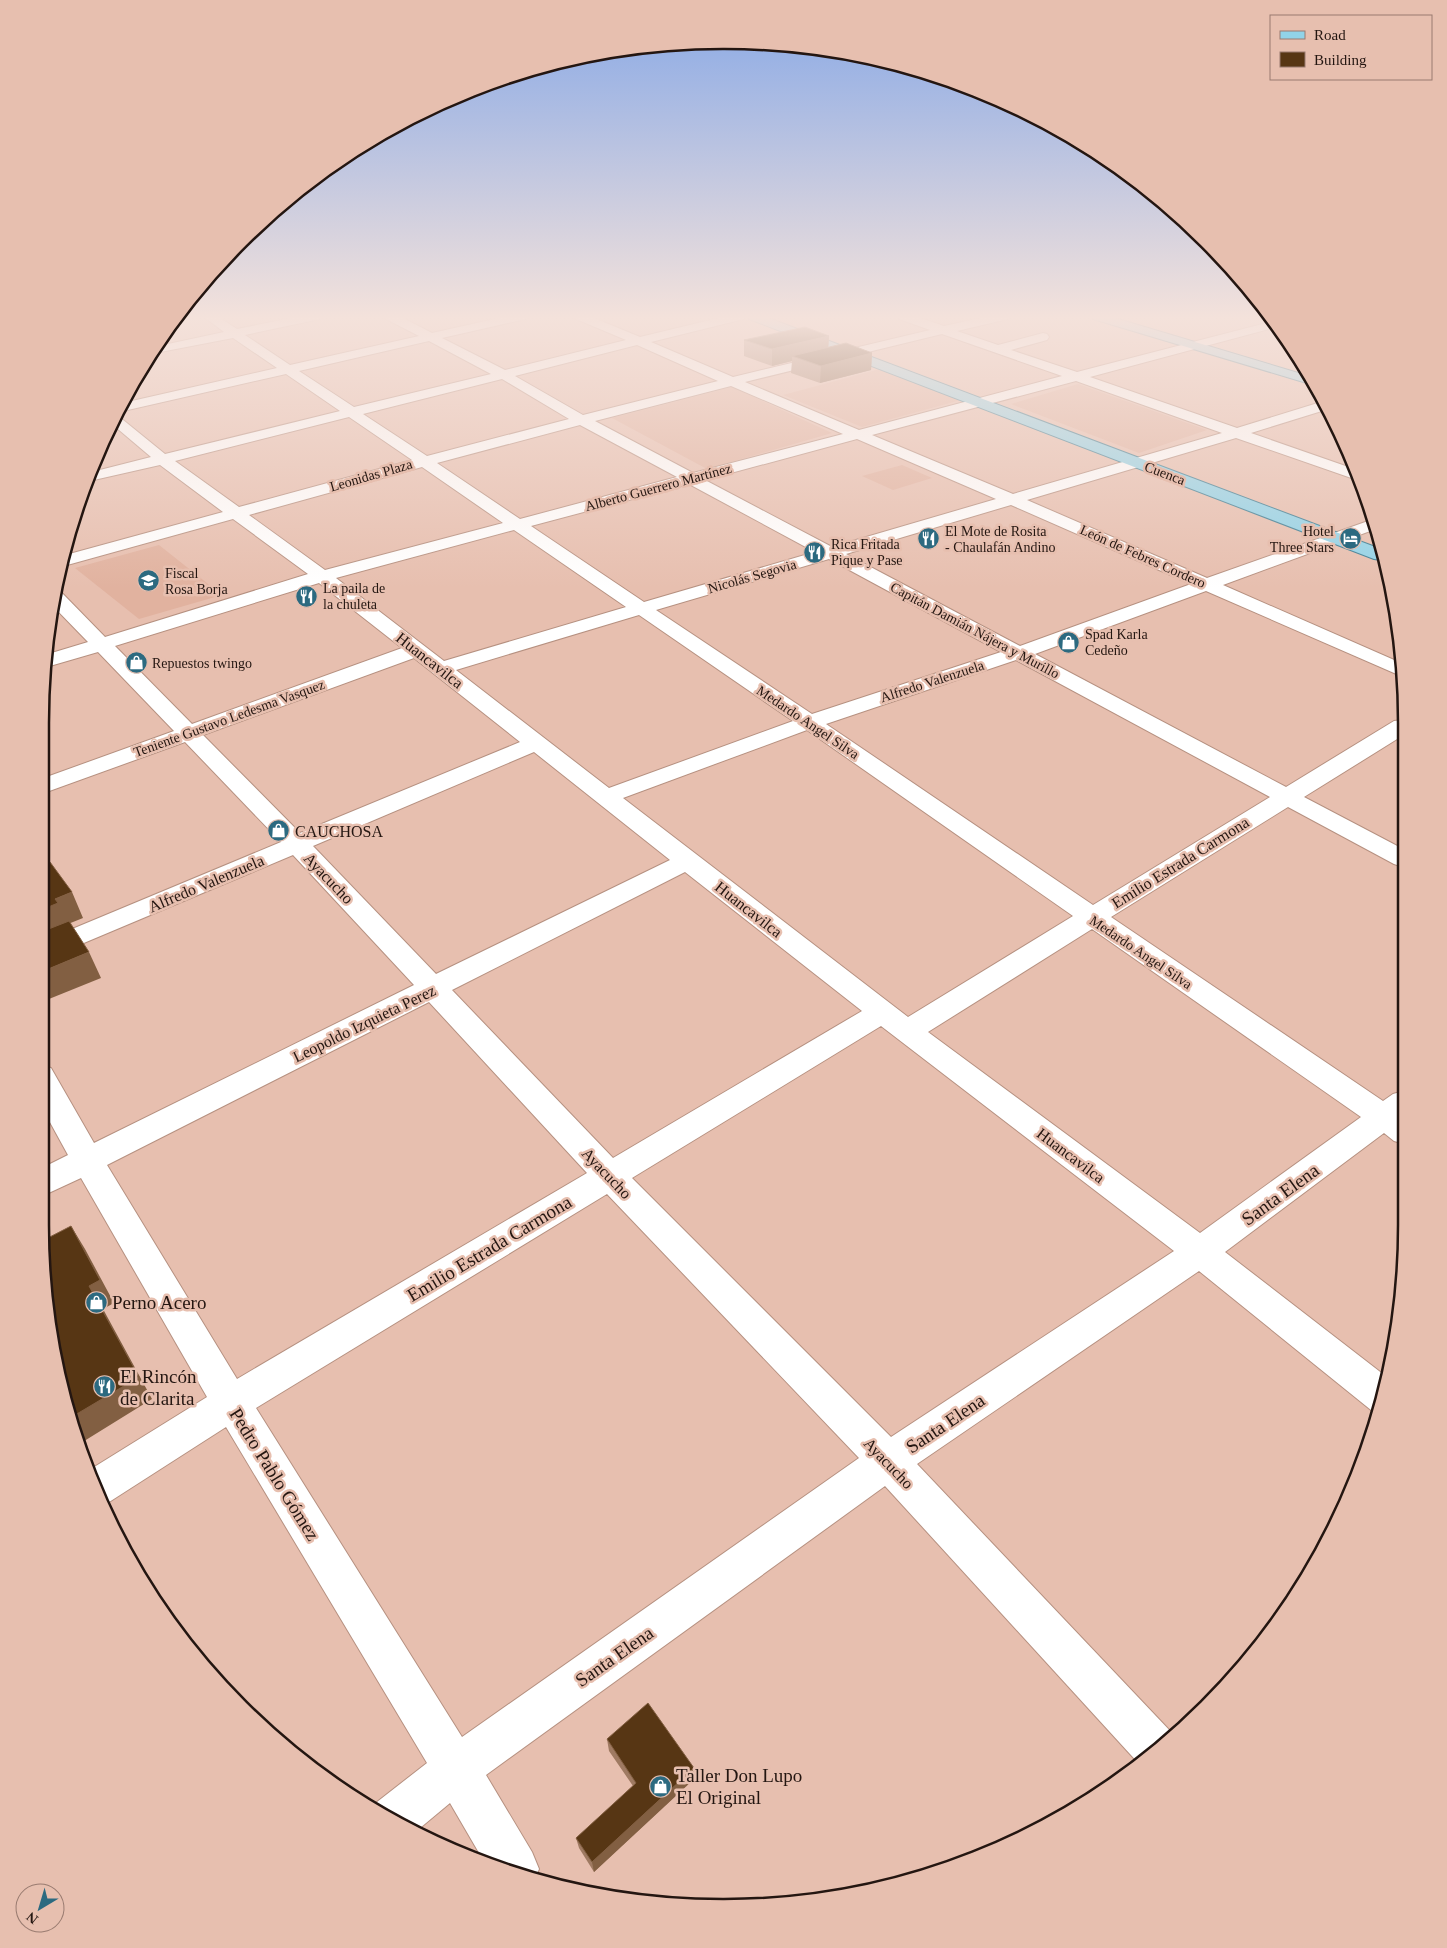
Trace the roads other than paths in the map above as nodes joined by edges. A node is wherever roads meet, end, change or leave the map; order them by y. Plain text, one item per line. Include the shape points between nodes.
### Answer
1 (344, 407) edge
2 (373, 407) edge
3 (558, 407) edge
4 (631, 407) edge
5 (792, 407) edge
6 (961, 407) edge
7 (993, 407) edge
8 (1164, 407) edge
9 (1319, 407) edge
10 (352, 412) junction
11 (580, 420) junction
12 (119, 423) edge
13 (1237, 433) junction
14 (856, 434) junction
15 (162, 459) junction
16 (423, 460) junction
17 (1136, 462) junction
18 (1350, 473) edge
19 (96, 476) edge
20 (692, 478) junction
21 (1011, 499) junction
22 (236, 513) junction
23 (516, 524) junction
24 (1368, 526) edge
25 (1335, 538) junction
26 (831, 553) junction
27 (1376, 554) edge
28 (70, 560) edge
29 (322, 576) junction
30 (1206, 584) junction
31 (60, 603) edge
32 (642, 608) junction
33 (100, 644) junction
34 (418, 650) junction
35 (1019, 652) junction
36 (52, 659) edge
37 (440, 668) junction
38 (1396, 668) edge
39 (809, 722) junction
40 (1398, 728) edge
41 (189, 733) junction
42 (536, 743) junction
43 (49, 784) edge
44 (605, 797) junction
45 (1285, 797) junction
46 (298, 845) junction
47 (1398, 857) edge
48 (687, 861) junction
49 (1091, 918) junction
50 (49, 949) edge
51 (435, 988) junction
52 (894, 1022) junction
53 (49, 1092) edge
54 (1398, 1118) edge
55 (86, 1160) junction
56 (610, 1176) junction
57 (49, 1179) edge
58 (1200, 1252) junction
59 (1377, 1392) edge
60 (231, 1404) junction
61 (888, 1461) junction
62 (101, 1486) edge
63 (1152, 1745) edge
64 (457, 1768) junction
65 (398, 1816) edge
66 (513, 1865) edge

1 - 10 street, Medardo Angel Silva
2 - 10 street
3 - 11 street, Capitán Damián Nájera y Murillo
4 - 11 street, Leonidas Plaza
5 - 14 street, León de Febres Cordero
6 - 14 street, Alberto Guerrero Martínez
7 - 17 main road, Cuenca
8 - 13 street
9 - 13 street, Nicolás Segovia
10 - 15 street
10 - 16 street, Medardo Angel Silva
11 - 16 street, Leonidas Plaza
11 - 20 street, Capitán Damián Nájera y Murillo
12 - 15 street, Huancavilca
13 - 17 street, Nicolás Segovia
13 - 18 street
14 - 20 street, Alberto Guerrero Martínez
14 - 21 street, León de Febres Cordero
15 - 19 street
15 - 22 street, Huancavilca
16 - 22 street, Leonidas Plaza
16 - 23 street, Medardo Angel Silva
17 - 21 street, Nicolás Segovia
17 - 25 main road, Cuenca
20 - 23 street, Alberto Guerrero Martínez
20 - 26 street, Capitán Damián Nájera y Murillo
21 - 26 street, Nicolás Segovia
21 - 30 street, León de Febres Cordero
22 - 28 street, Leonidas Plaza
22 - 29 street, Huancavilca
23 - 29 street, Alberto Guerrero Martínez
23 - 32 street, Medardo Angel Silva
24 - 25 street, Alfredo Valenzuela
25 - 27 main road, Cuenca
25 - 30 street, Alfredo Valenzuela
26 - 32 street, Nicolás Segovia
26 - 35 street, Capitán Damián Nájera y Murillo
29 - 33 street, Alberto Guerrero Martínez
29 - 34 street, Huancavilca
30 - 35 street, Alfredo Valenzuela
30 - 38 street, León de Febres Cordero
31 - 33 street, Ayacucho
32 - 37 street, Nicolás Segovia
32 - 39 street, Medardo Angel Silva
33 - 36 street, Alberto Guerrero Martínez
33 - 41 street, Ayacucho
34 - 37 street, Huancavilca
34 - 41 street, Teniente Gustavo Ledesma Vasquez
35 - 39 street, Alfredo Valenzuela
35 - 45 street, Capitán Damián Nájera y Murillo
37 - 42 street, Huancavilca
39 - 44 street, Alfredo Valenzuela
39 - 49 street, Medardo Angel Silva
40 - 45 street, Emilio Estrada Carmona
41 - 43 street, Teniente Gustavo Ledesma Vasquez
41 - 46 street, Ayacucho
42 - 44 street, Huancavilca
42 - 46 street, Alfredo Valenzuela
44 - 48 street, Huancavilca
45 - 47 street, Capitán Damián Nájera y Murillo
45 - 49 street, Emilio Estrada Carmona
46 - 50 street, Alfredo Valenzuela
46 - 51 street, Ayacucho
48 - 51 street, Leopoldo Izquieta Perez
48 - 52 street, Huancavilca
49 - 52 street, Emilio Estrada Carmona
49 - 54 street, Medardo Angel Silva
51 - 55 street, Leopoldo Izquieta Perez
51 - 56 street, Ayacucho
52 - 56 street, Emilio Estrada Carmona
52 - 58 street, Huancavilca
53 - 55 street, Pedro Pablo Gómez
54 - 58 street, Santa Elena
55 - 57 street, Leopoldo Izquieta Perez
55 - 60 street, Pedro Pablo Gómez
56 - 60 street, Emilio Estrada Carmona
56 - 61 street, Ayacucho
58 - 59 street, Huancavilca
58 - 61 street, Santa Elena
60 - 62 street, Emilio Estrada Carmona
60 - 64 street, Pedro Pablo Gómez
61 - 63 street, Ayacucho
61 - 64 street, Santa Elena
64 - 65 street, Santa Elena
64 - 66 street, Pedro Pablo Gómez

